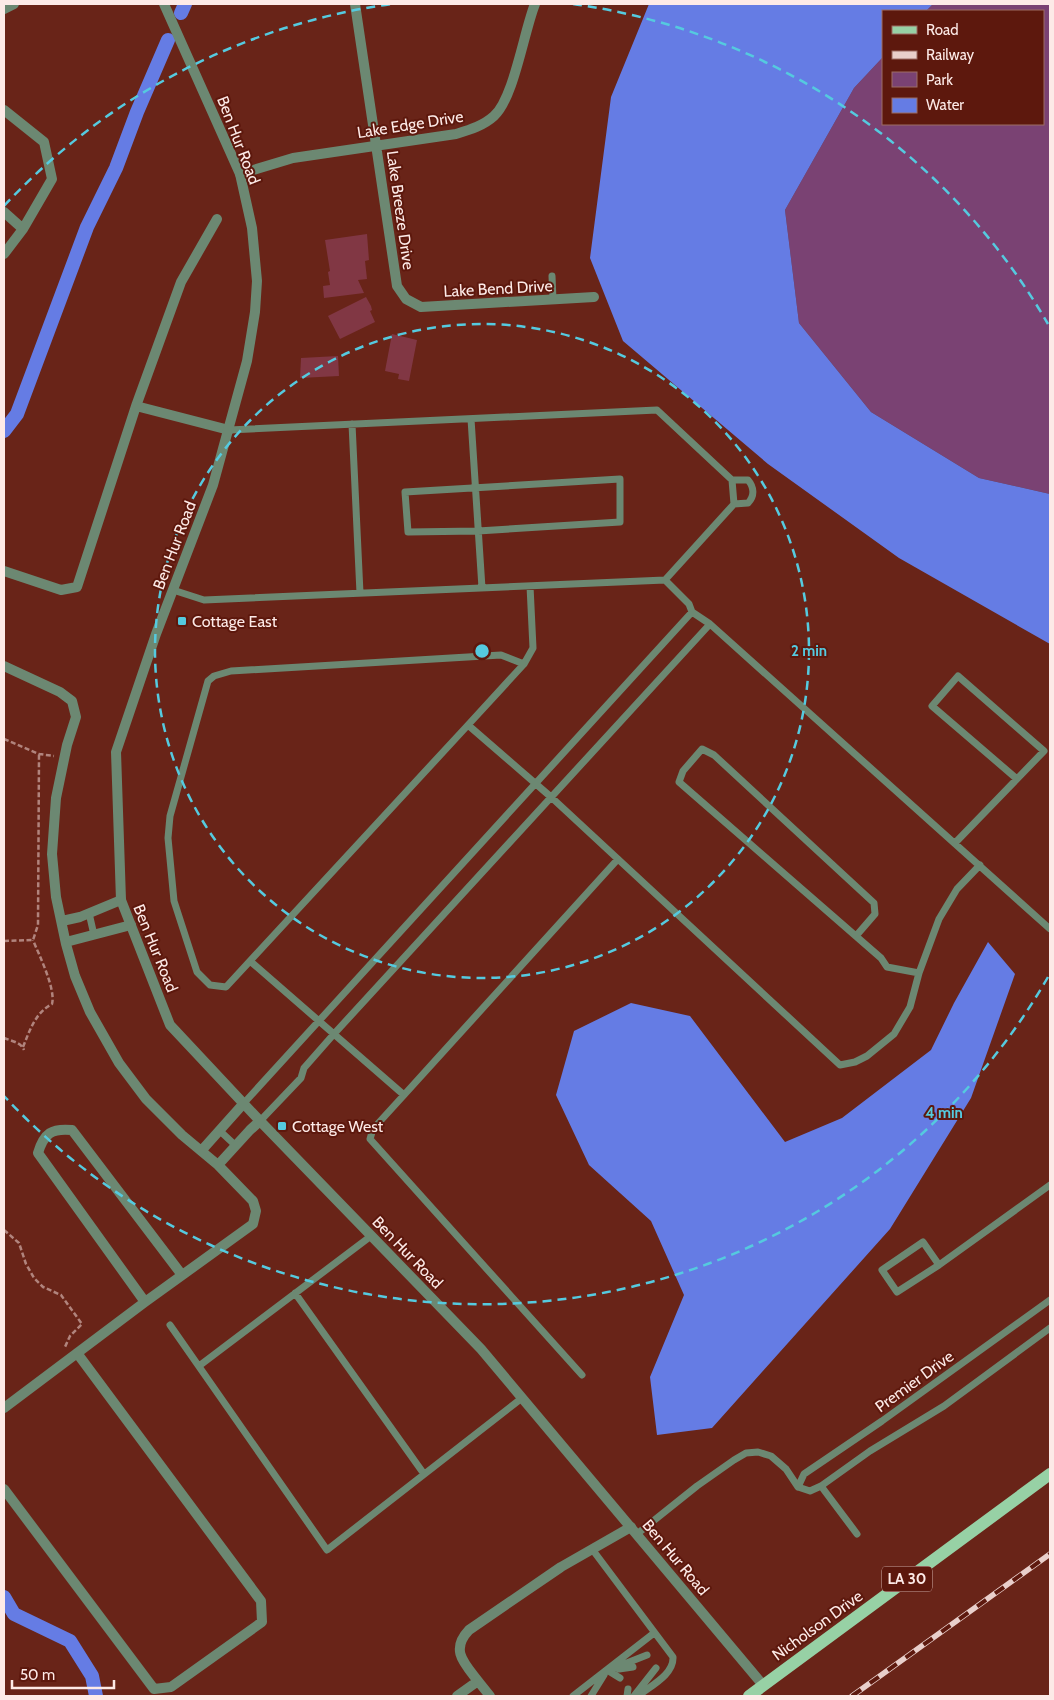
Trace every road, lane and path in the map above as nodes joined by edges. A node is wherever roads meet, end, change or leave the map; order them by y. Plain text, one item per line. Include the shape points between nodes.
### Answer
1 (14, 4) edge
2 (164, 4) edge
3 (355, 4) edge
4 (535, 4) edge
5 (4, 9) edge
6 (4, 110) edge
7 (377, 145) junction
8 (240, 174) junction
9 (4, 212) edge
10 (216, 220) dead end
11 (23, 229) junction
12 (4, 254) edge
13 (552, 276) dead end
14 (594, 298) dead end
15 (406, 299) joint
16 (553, 300) junction
17 (136, 406) junction
18 (471, 419) junction
19 (352, 424) junction
20 (229, 430) junction
21 (732, 480) junction
22 (475, 488) junction
23 (734, 504) junction
24 (478, 531) junction
25 (4, 571) edge
26 (665, 580) junction
27 (530, 586) junction
28 (482, 588) junction
29 (173, 590) junction
30 (360, 593) junction
31 (692, 612) junction
32 (710, 624) junction
33 (524, 664) junction
34 (4, 666) edge
35 (468, 725) junction
36 (4, 738) edge
37 (39, 754) junction
38 (64, 756) junction
39 (1017, 779) junction
40 (535, 783) junction
41 (551, 797) junction
42 (955, 843) junction
43 (618, 859) junction
44 (980, 865) junction
45 (121, 900) junction
46 (89, 913) junction
47 (62, 921) junction
48 (131, 925) junction
49 (1050, 929) edge
50 (94, 935) junction
51 (856, 936) junction
52 (4, 940) edge
53 (33, 940) junction
54 (66, 942) junction
55 (250, 961) junction
56 (919, 973) junction
57 (319, 1021) junction
58 (333, 1035) junction
59 (4, 1038) edge
60 (404, 1095) junction
61 (244, 1103) junction
62 (260, 1121) junction
63 (220, 1131) junction
64 (235, 1146) junction
65 (202, 1150) junction
66 (218, 1165) junction
67 (1050, 1184) edge
68 (4, 1230) edge
69 (371, 1236) junction
70 (940, 1264) junction
71 (182, 1275) junction
72 (295, 1293) junction
73 (1050, 1300) edge
74 (145, 1302) junction
75 (170, 1325) dead end
76 (1050, 1328) edge
77 (77, 1353) junction
78 (62, 1364) junction
79 (199, 1366) junction
80 (582, 1375) dead end
81 (522, 1398) junction
82 (4, 1408) edge
83 (424, 1474) junction
84 (1050, 1474) edge
85 (821, 1486) junction
86 (798, 1487) junction
87 (4, 1489) edge
88 (634, 1530) junction
89 (857, 1534) dead end
90 (592, 1549) junction
91 (654, 1634) junction
92 (647, 1655) dead end
93 (633, 1667) dead end
94 (656, 1668) dead end
95 (607, 1670) junction
96 (620, 1678) dead end
97 (642, 1678) dead end
98 (478, 1681) junction
99 (763, 1685) junction
100 (602, 1688) dead end
101 (630, 1694) edge
102 (458, 1696) edge
103 (490, 1696) edge
104 (573, 1696) edge
105 (591, 1696) edge
106 (638, 1696) edge
107 (749, 1696) edge

1 - 5 street
2 - 8 street, Ben Hur Road
3 - 7 street, Lake Breeze Drive
4 - 7 street, Lake Edge Drive via 511,87 495,116 475,128 456,134
6 - 11 street via 44,142 52,179
7 - 8 street, Lake Edge Drive via 293,158
7 - 15 street, Lake Breeze Drive via 397,286
8 - 20 street, Ben Hur Road via 252,228 257,281 247,362
9 - 11 street
10 - 17 street via 182,282
11 - 12 street
13 - 16 lane
14 - 16 street, Lake Bend Drive
15 - 16 street, Lake Bend Drive via 420,307
17 - 20 street
17 - 25 street via 77,587 61,590
18 - 19 lane
18 - 21 lane via 657,410
18 - 22 lane
19 - 20 lane
19 - 30 lane
20 - 29 street, Ben Hur Road via 213,485
21 - 23 lane
21 - 23 lane via 748,480 753,491 748,503
22 - 24 lane
22 - 24 lane via 406,492 408,532
22 - 24 lane via 620,479 620,522
23 - 26 lane
24 - 28 lane
26 - 27 lane
26 - 31 lane via 689,604
27 - 28 lane
27 - 33 lane via 533,648
28 - 30 lane
29 - 30 lane via 204,600
29 - 45 street, Ben Hur Road via 116,752
31 - 32 lane
31 - 40 lane
32 - 41 lane
32 - 42 lane
33 - 35 lane
33 - 55 lane via 501,655 231,671 208,681 170,816 168,838 174,901 197,972 210,985 226,987
34 - 38 street via 60,692 72,701 76,717
35 - 40 lane
35 - 55 lane
36 - 37 path
37 - 38 path
37 - 53 path via 38,925
38 - 47 street via 56,798 52,854
39 - 39 lane via 1044,751 958,676 932,706
39 - 42 lane
40 - 41 lane
40 - 57 lane
41 - 43 lane
41 - 58 lane
42 - 44 lane
43 - 56 lane via 840,1065 867,1056 894,1034 910,1007
43 - 60 lane
44 - 49 lane
44 - 56 lane via 957,889 939,919
45 - 46 street
45 - 48 street, Ben Hur Road
46 - 47 street
46 - 50 lane
47 - 54 street
48 - 50 street
48 - 61 street, Ben Hur Road via 170,1025
50 - 54 street
51 - 51 lane via 678,782 702,749 714,755 874,903 875,914
51 - 56 lane via 887,967
52 - 53 path
53 - 59 path via 54,998 32,1024 23,1048
54 - 65 street via 75,976 90,1012 119,1062 146,1100
55 - 57 lane
57 - 58 lane
57 - 61 lane
58 - 60 lane
58 - 62 lane via 304,1068 301,1078
60 - 80 lane via 373,1129 370,1139
61 - 62 street, Ben Hur Road
61 - 63 street
62 - 64 street
62 - 69 street, Ben Hur Road
63 - 64 lane
63 - 65 street
64 - 66 street
65 - 66 street
66 - 71 street via 253,1201 256,1211 253,1224
67 - 70 lane
68 - 78 path via 19,1243 34,1278 43,1287 61,1295 82,1324 70,1336
69 - 72 lane
69 - 81 street, Ben Hur Road via 480,1349
70 - 70 lane via 897,1292 882,1270 923,1242
71 - 74 street
71 - 74 street via 72,1130 57,1129 42,1140 38,1153
72 - 79 lane
72 - 83 lane
73 - 86 lane, Premier Drive via 804,1474
74 - 77 street
75 - 79 lane
76 - 85 lane, Premier Drive via 944,1406 870,1451
77 - 78 street
77 - 87 street via 262,1601 262,1622 171,1688 154,1689
78 - 82 street
79 - 83 lane via 328,1550
81 - 83 lane
81 - 88 street, Ben Hur Road
84 - 99 main road, Nicholson Drive / LA 30
85 - 86 lane via 810,1491
85 - 89 lane
86 - 88 lane via 786,1469 771,1456 746,1453
88 - 90 street
88 - 99 street, Ben Hur Road
90 - 91 lane
90 - 98 street via 466,1633 460,1642 461,1657
91 - 95 lane
91 - 106 lane via 673,1657 673,1663 670,1671
92 - 95 lane
93 - 95 lane
94 - 101 lane
95 - 96 lane
95 - 100 lane
95 - 104 lane
95 - 105 lane
97 - 101 lane
98 - 102 street
98 - 103 street
99 - 107 main road, Nicholson Drive / LA 30

